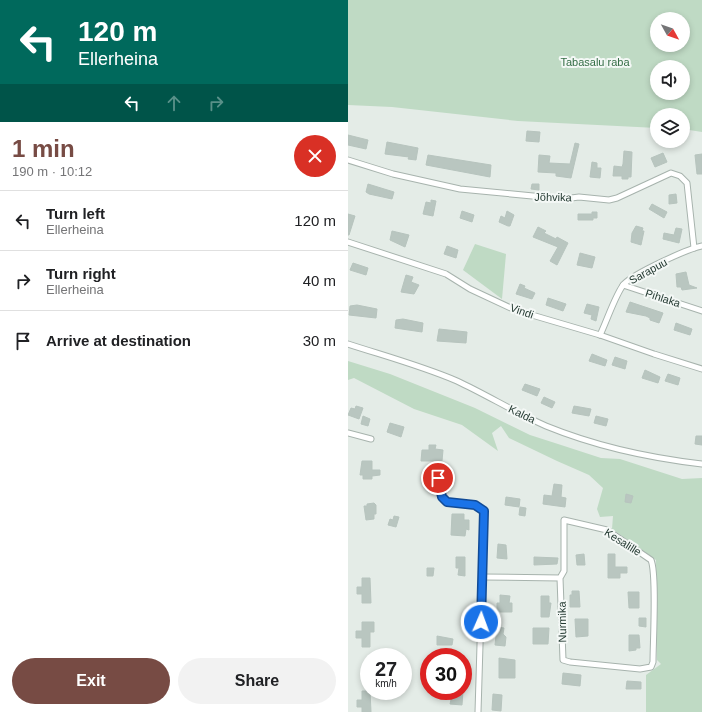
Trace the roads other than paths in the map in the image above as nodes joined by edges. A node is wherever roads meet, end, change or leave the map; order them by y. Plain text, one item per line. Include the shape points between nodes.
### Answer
1 (348, 160) edge
2 (348, 242) edge
3 (702, 246) edge
4 (694, 248) junction
5 (623, 285) junction
6 (702, 311) edge
7 (600, 335) junction
8 (348, 344) edge
9 (702, 368) edge
10 (348, 433) edge
11 (371, 439) dead end
12 (702, 464) edge
13 (438, 478) dead end
14 (483, 576) junction
15 (560, 578) junction
16 (646, 669) joint
17 (478, 712) edge

1 - 4 street, Jõhvika via 393,174 460,189 564,199 578,196 609,200 671,173 680,176 687,183
2 - 7 street, Vindi via 446,274 470,289 515,310
3 - 4 street, Sarapuu
4 - 5 street, Sarapuu
5 - 6 street, Pihlaka
5 - 7 street, Sarapuu
7 - 9 street, Vindi
8 - 12 street, Kalda via 458,382 546,426 570,435 633,452
10 - 11 street
13 - 14 street via 442,497 447,502 475,505 484,511
14 - 15 street
14 - 17 street
15 - 16 street, Nurmika via 563,660
15 - 16 street, Kesalille via 564,571 564,520 607,530 651,560 653,662 651,667

